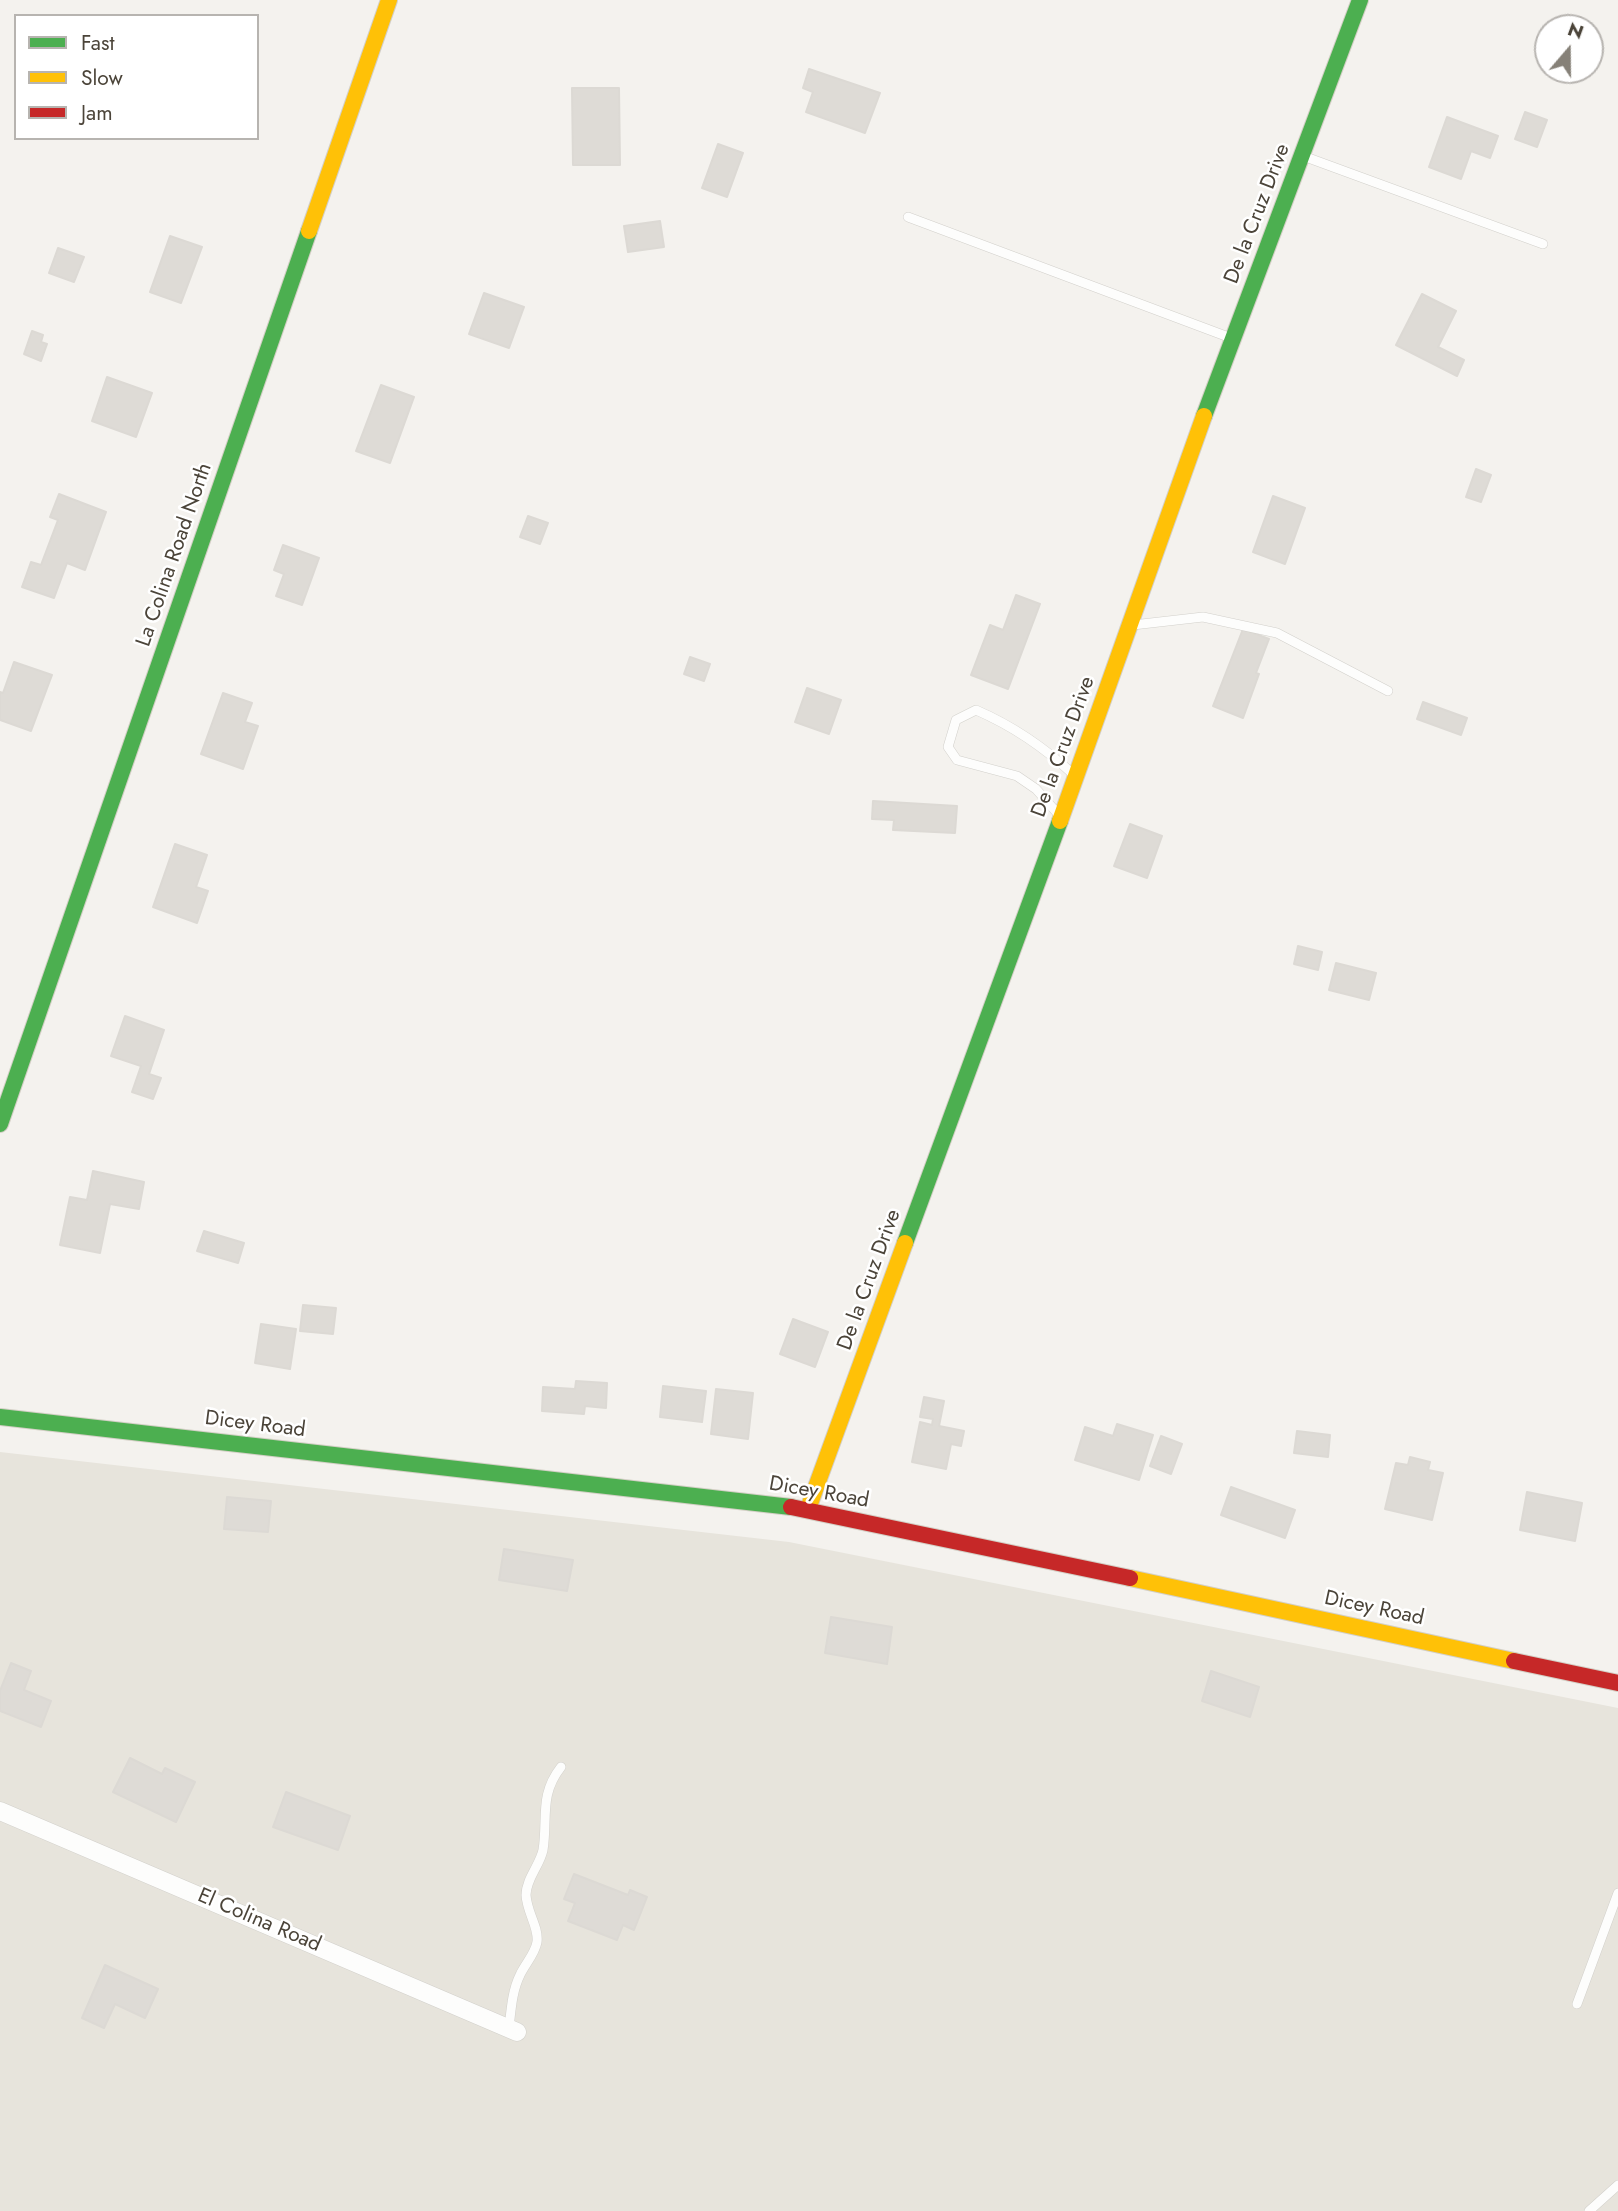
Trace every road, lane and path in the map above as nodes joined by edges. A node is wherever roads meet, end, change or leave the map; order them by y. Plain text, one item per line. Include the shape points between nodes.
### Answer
1 (389, 0) edge
2 (1360, 0) edge
3 (1303, 156) junction
4 (908, 217) dead end
5 (1543, 244) dead end
6 (1232, 338) junction
7 (1131, 625) junction
8 (1388, 691) dead end
9 (1076, 776) junction
10 (1061, 818) junction
11 (0, 1124) edge
12 (0, 1417) edge
13 (808, 1509) junction
14 (1618, 1683) edge
15 (561, 1767) dead end
16 (0, 1811) edge
17 (1618, 1892) edge
18 (1577, 2004) dead end
19 (513, 2030) joint
20 (1618, 2185) edge
21 (1589, 2211) edge

1 - 11 street, La Colina Road North
2 - 3 street, De la Cruz Drive
3 - 5 lane
3 - 6 street, De la Cruz Drive
4 - 6 lane
6 - 7 street, De la Cruz Drive
7 - 8 lane via 1203,617 1277,633
7 - 9 street, De la Cruz Drive
9 - 10 street, De la Cruz Drive
9 - 10 lane via 1002,721 976,710 956,720 948,747 957,760 1017,776 1036,789
10 - 13 street, De la Cruz Drive
12 - 13 street, Dicey Road
13 - 14 street, Dicey Road
15 - 19 lane via 546,1796 542,1852 526,1891 537,1944 519,1977 511,2007
16 - 19 street, El Colina Road
17 - 18 lane
20 - 21 lane

